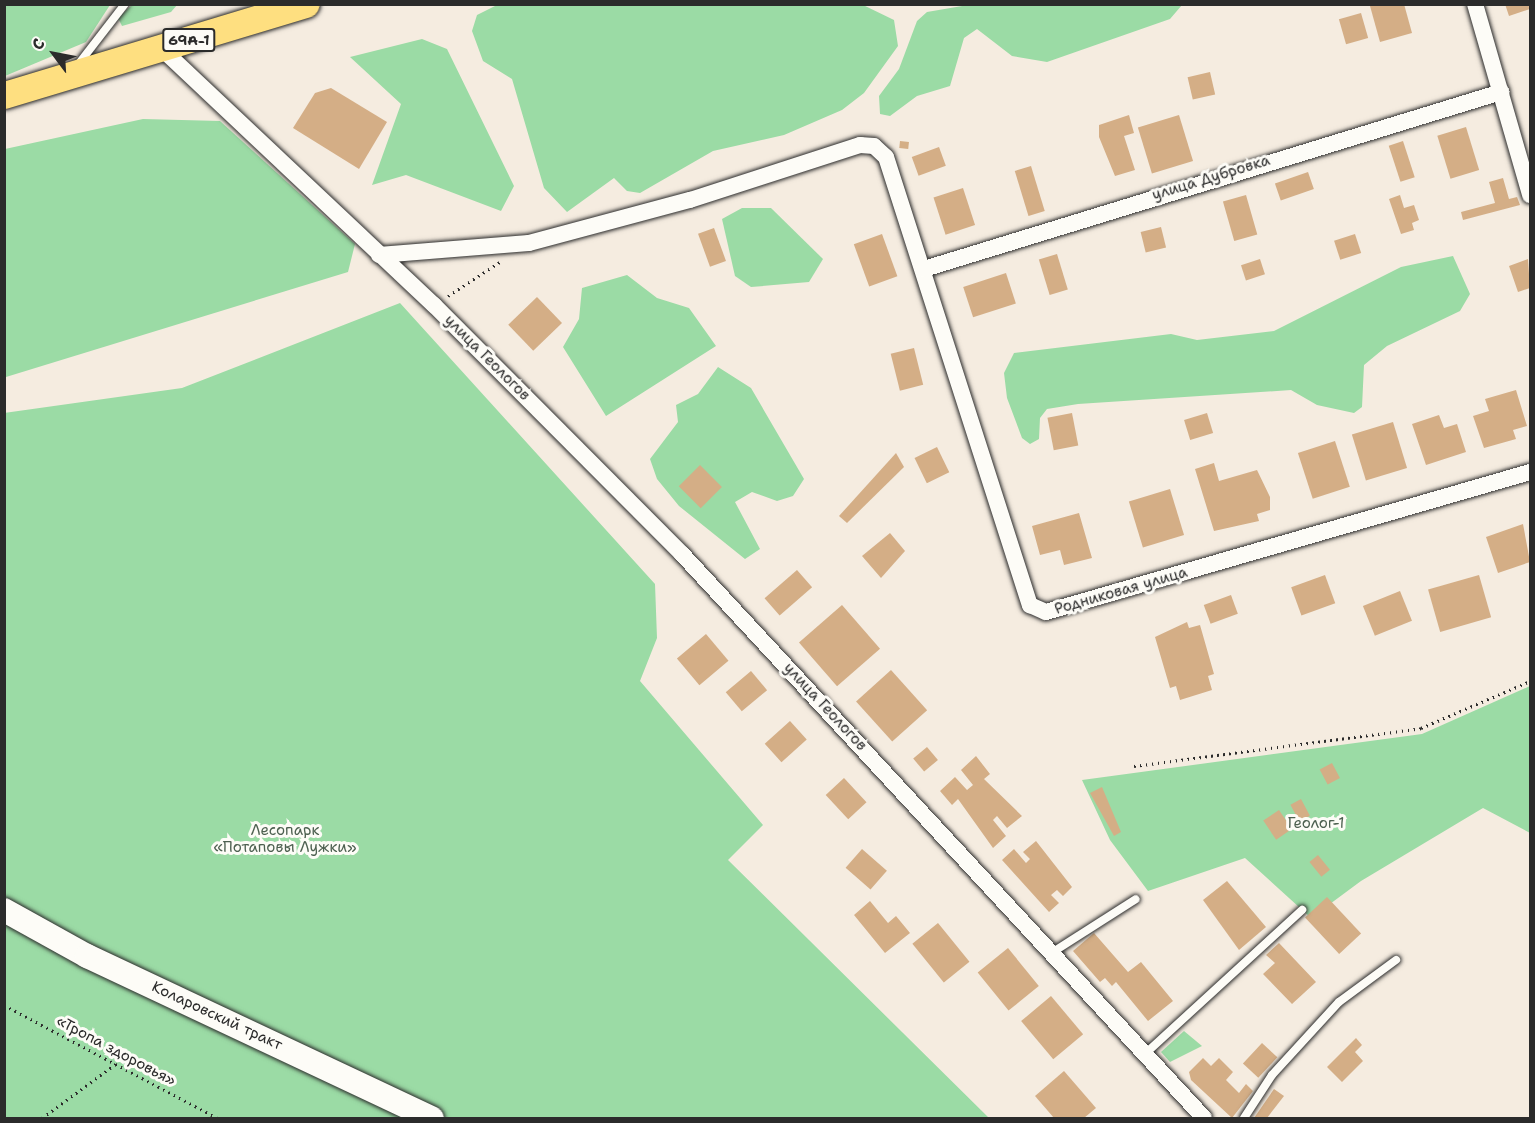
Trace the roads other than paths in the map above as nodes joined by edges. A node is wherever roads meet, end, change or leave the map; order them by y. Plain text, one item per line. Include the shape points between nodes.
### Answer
1 (125, 4) edge
2 (306, 4) edge
3 (1475, 4) edge
4 (261, 10) edge
5 (161, 48) junction
6 (71, 75) junction
7 (1501, 92) junction
8 (4, 95) edge
9 (1530, 195) edge
10 (379, 255) junction
11 (924, 269) junction
12 (1530, 472) edge
13 (1136, 899) dead end
14 (4, 910) edge
15 (1302, 910) dead end
16 (1053, 952) junction
17 (1396, 960) dead end
18 (1146, 1053) junction
19 (432, 1119) edge
20 (1204, 1119) edge
21 (1244, 1119) edge

1 - 6 lane
2 - 4 main road, 69А-1
3 - 7 street
4 - 5 main road, 69А-1
5 - 6 main road, 69А-1
5 - 10 street, улица Геологов
6 - 8 main road, 69А-1
7 - 9 street
7 - 11 street, улица Дубровка
10 - 11 street, Родниковая улица via 528,243 690,200 851,147 868,145 886,157
10 - 16 street, улица Геологов via 434,305 682,554
11 - 12 street, Родниковая улица via 1030,605 1046,612
13 - 16 lane
14 - 19 street, Коларовский тракт via 87,956
15 - 18 lane
16 - 18 street, улица Геологов
17 - 21 lane via 1339,1002 1272,1075
18 - 20 street, улица Геологов

